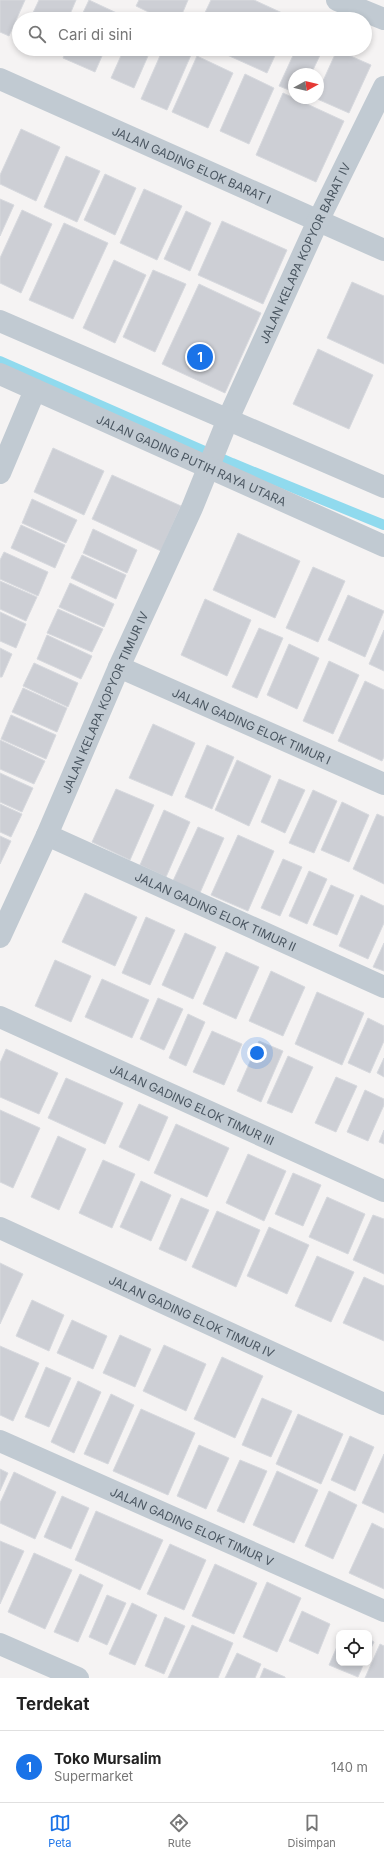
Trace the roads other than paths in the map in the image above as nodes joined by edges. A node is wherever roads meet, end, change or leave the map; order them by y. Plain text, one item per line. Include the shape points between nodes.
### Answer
1 (337, 0) edge
2 (367, 12) edge
3 (372, 14) edge
4 (384, 19) edge
5 (0, 80) edge
6 (384, 87) edge
7 (318, 221) junction
8 (384, 250) edge
9 (0, 320) edge
10 (0, 374) edge
11 (36, 390) junction
12 (226, 423) junction
13 (210, 464) junction
14 (0, 473) edge
15 (384, 488) edge
16 (384, 546) edge
17 (119, 668) junction
18 (384, 784) edge
19 (47, 835) junction
20 (0, 937) edge
21 (384, 987) edge
22 (0, 1017) edge
23 (384, 1191) edge
24 (0, 1228) edge
25 (384, 1404) edge
26 (0, 1442) edge
27 (384, 1611) edge
28 (0, 1644) edge
29 (78, 1678) edge

1 - 2 street
3 - 4 street
5 - 7 street, JALAN GADING ELOK BARAT I
6 - 7 street, JALAN KELAPA KOPYOR BARAT IV
7 - 8 street, JALAN GADING ELOK BARAT I
7 - 12 street, JALAN KELAPA KOPYOR BARAT IV
9 - 12 street
10 - 11 street, JALAN GADING PUTIH RAYA UTARA
11 - 13 street, JALAN GADING PUTIH RAYA UTARA
11 - 14 street
12 - 13 street, JALAN KELAPA KOPYOR BARAT IV
12 - 15 street
13 - 16 street, JALAN GADING PUTIH RAYA UTARA
13 - 17 street, JALAN KELAPA KOPYOR TIMUR IV
17 - 18 street, JALAN GADING ELOK TIMUR I
17 - 19 street, JALAN KELAPA KOPYOR TIMUR IV
19 - 20 street, JALAN KELAPA KOPYOR TIMUR IV
19 - 21 street, JALAN GADING ELOK TIMUR II
22 - 23 street, JALAN GADING ELOK TIMUR III
24 - 25 street, JALAN GADING ELOK TIMUR IV
26 - 27 street, JALAN GADING ELOK TIMUR V
28 - 29 street

